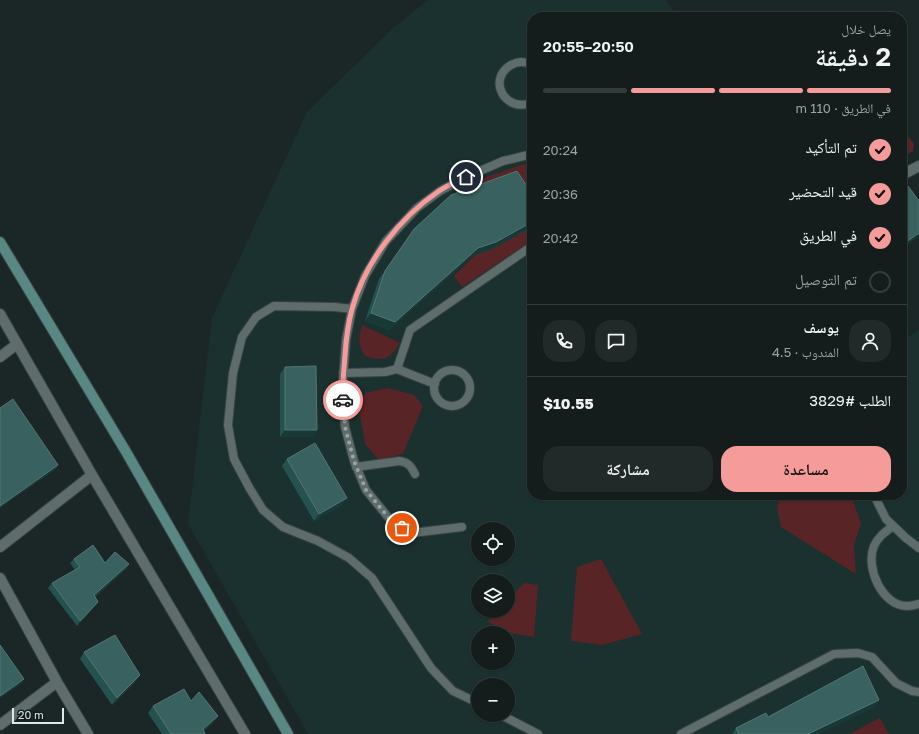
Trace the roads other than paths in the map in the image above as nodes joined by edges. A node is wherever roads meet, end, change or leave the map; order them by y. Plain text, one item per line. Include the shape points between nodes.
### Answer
1 (527, 64) edge
2 (527, 105) edge
3 (527, 155) edge
4 (919, 166) edge
5 (907, 172) edge
6 (0, 242) edge
7 (527, 249) edge
8 (352, 309) junction
9 (0, 314) edge
10 (17, 344) junction
11 (0, 357) edge
12 (397, 369) junction
13 (343, 373) junction
14 (435, 384) junction
15 (356, 467) junction
16 (415, 474) dead end
17 (92, 475) junction
18 (876, 500) edge
19 (462, 526) dead end
20 (893, 526) junction
21 (0, 548) edge
22 (919, 548) edge
23 (0, 578) edge
24 (919, 604) edge
25 (57, 682) junction
26 (919, 692) edge
27 (471, 700) edge
28 (515, 722) edge
29 (0, 725) edge
30 (88, 734) edge
31 (245, 734) edge
32 (288, 734) edge
33 (538, 734) edge
34 (681, 734) edge

1 - 2 lane via 521,62 507,68 502,74 500,88 506,100 512,104
3 - 8 lane via 503,161 466,177 440,190 417,208 386,241 365,276
4 - 5 street
6 - 32 street via 125,450
7 - 12 lane via 410,330
8 - 13 lane
8 - 27 lane via 274,306 256,318 242,337 233,373 228,425 234,459 263,510 282,527 318,541 349,558 372,578 431,668 453,691
9 - 10 street
10 - 11 street
10 - 17 street
12 - 13 lane via 385,372
12 - 14 lane
13 - 15 lane via 345,427
14 - 14 lane via 436,396 451,406 462,403 469,393 469,381 457,370 440,374
15 - 16 lane via 399,461 410,465
15 - 19 lane via 366,490 392,522 412,533
17 - 21 street
17 - 31 street
18 - 20 lane via 886,519
20 - 22 lane
20 - 24 lane via 880,536 874,545 874,577 886,596 898,604
23 - 25 street
25 - 29 street
25 - 30 street
26 - 34 lane via 896,683 872,657 858,653 834,654
28 - 33 lane

